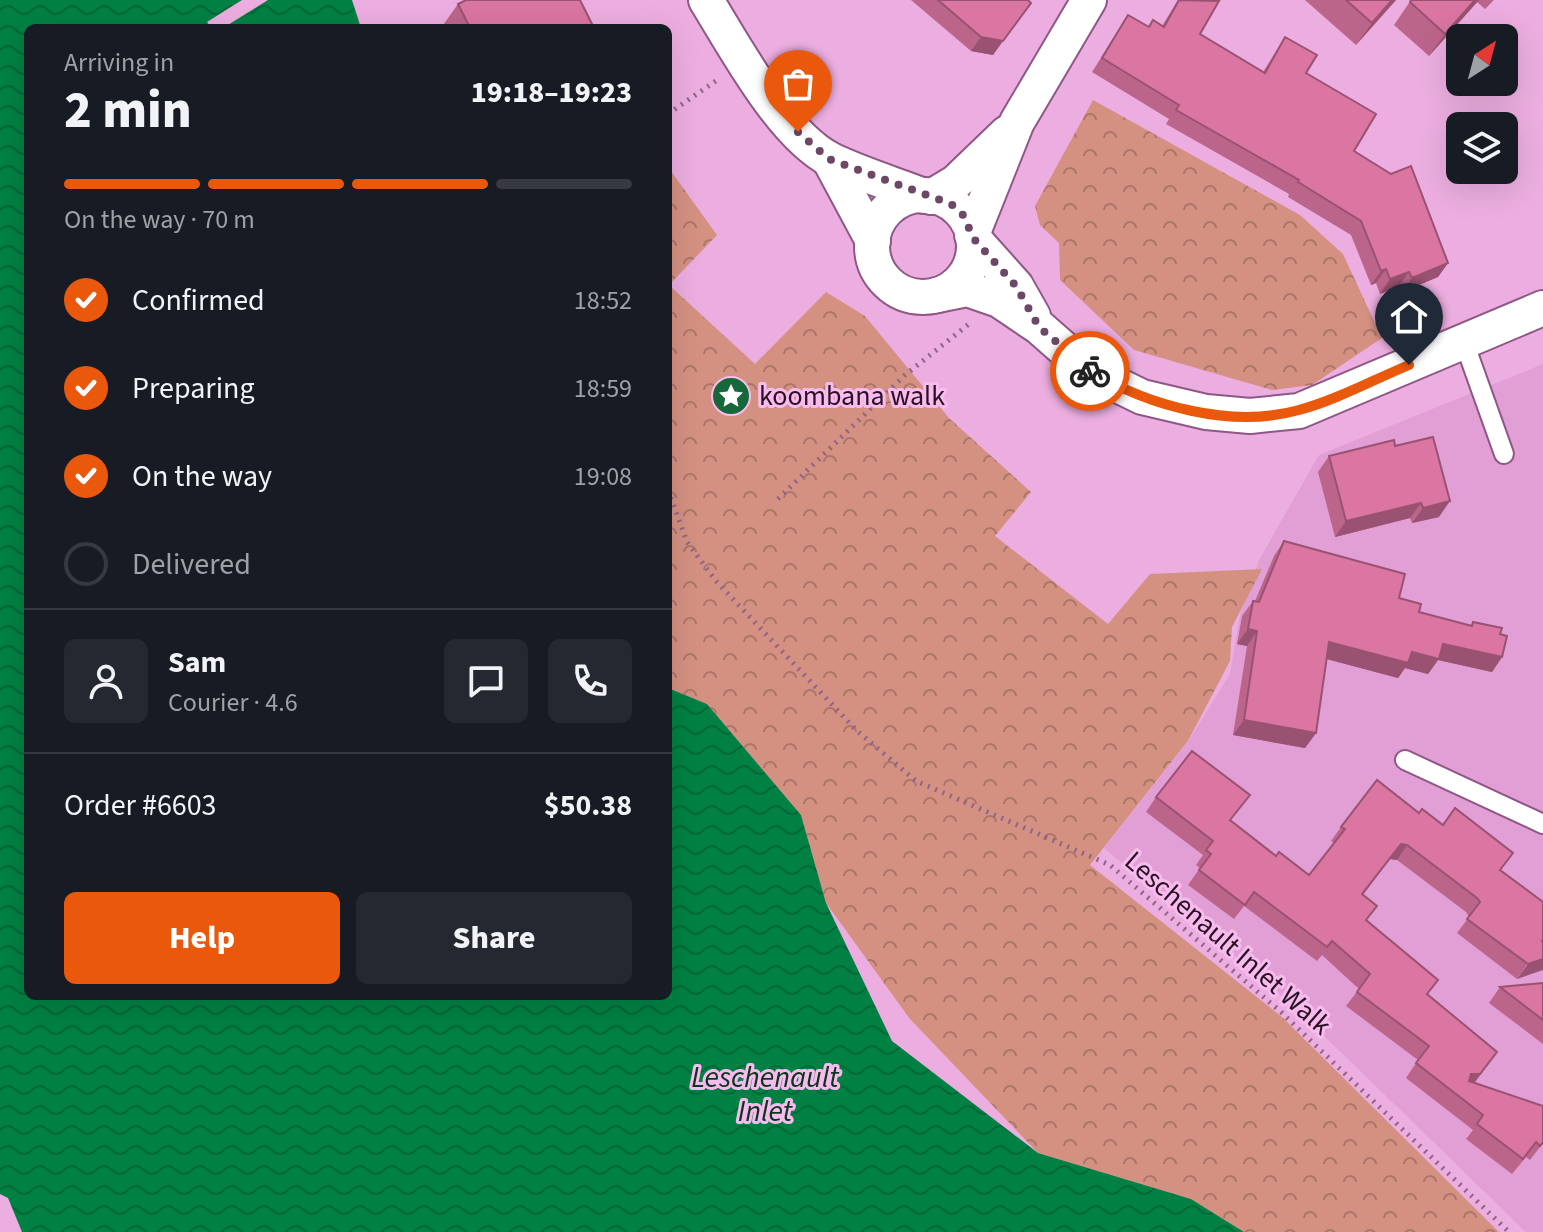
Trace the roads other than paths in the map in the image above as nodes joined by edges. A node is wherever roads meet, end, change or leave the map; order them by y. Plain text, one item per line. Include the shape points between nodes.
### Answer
1 (706, 0) edge
2 (1089, 0) edge
3 (1017, 122) junction
4 (829, 159) junction
5 (927, 196) junction
6 (973, 237) junction
7 (873, 241) junction
8 (937, 295) junction
9 (1543, 308) edge
10 (1039, 327) junction
11 (1464, 342) junction
12 (1504, 454) dead end
13 (1405, 760) dead end
14 (1543, 824) edge

1 - 4 street via 775,107
2 - 3 street
3 - 5 street via 956,182
3 - 6 street
4 - 5 street
4 - 7 street
5 - 6 street via 962,213
5 - 7 street via 895,203 876,226
6 - 8 street via 969,268
6 - 10 street via 1016,286
7 - 8 street via 873,257 890,285 904,294
8 - 10 street via 967,289 999,300
9 - 11 street
10 - 11 street via 1089,371 1142,397 1250,416 1299,411
11 - 12 lane
13 - 14 lane

